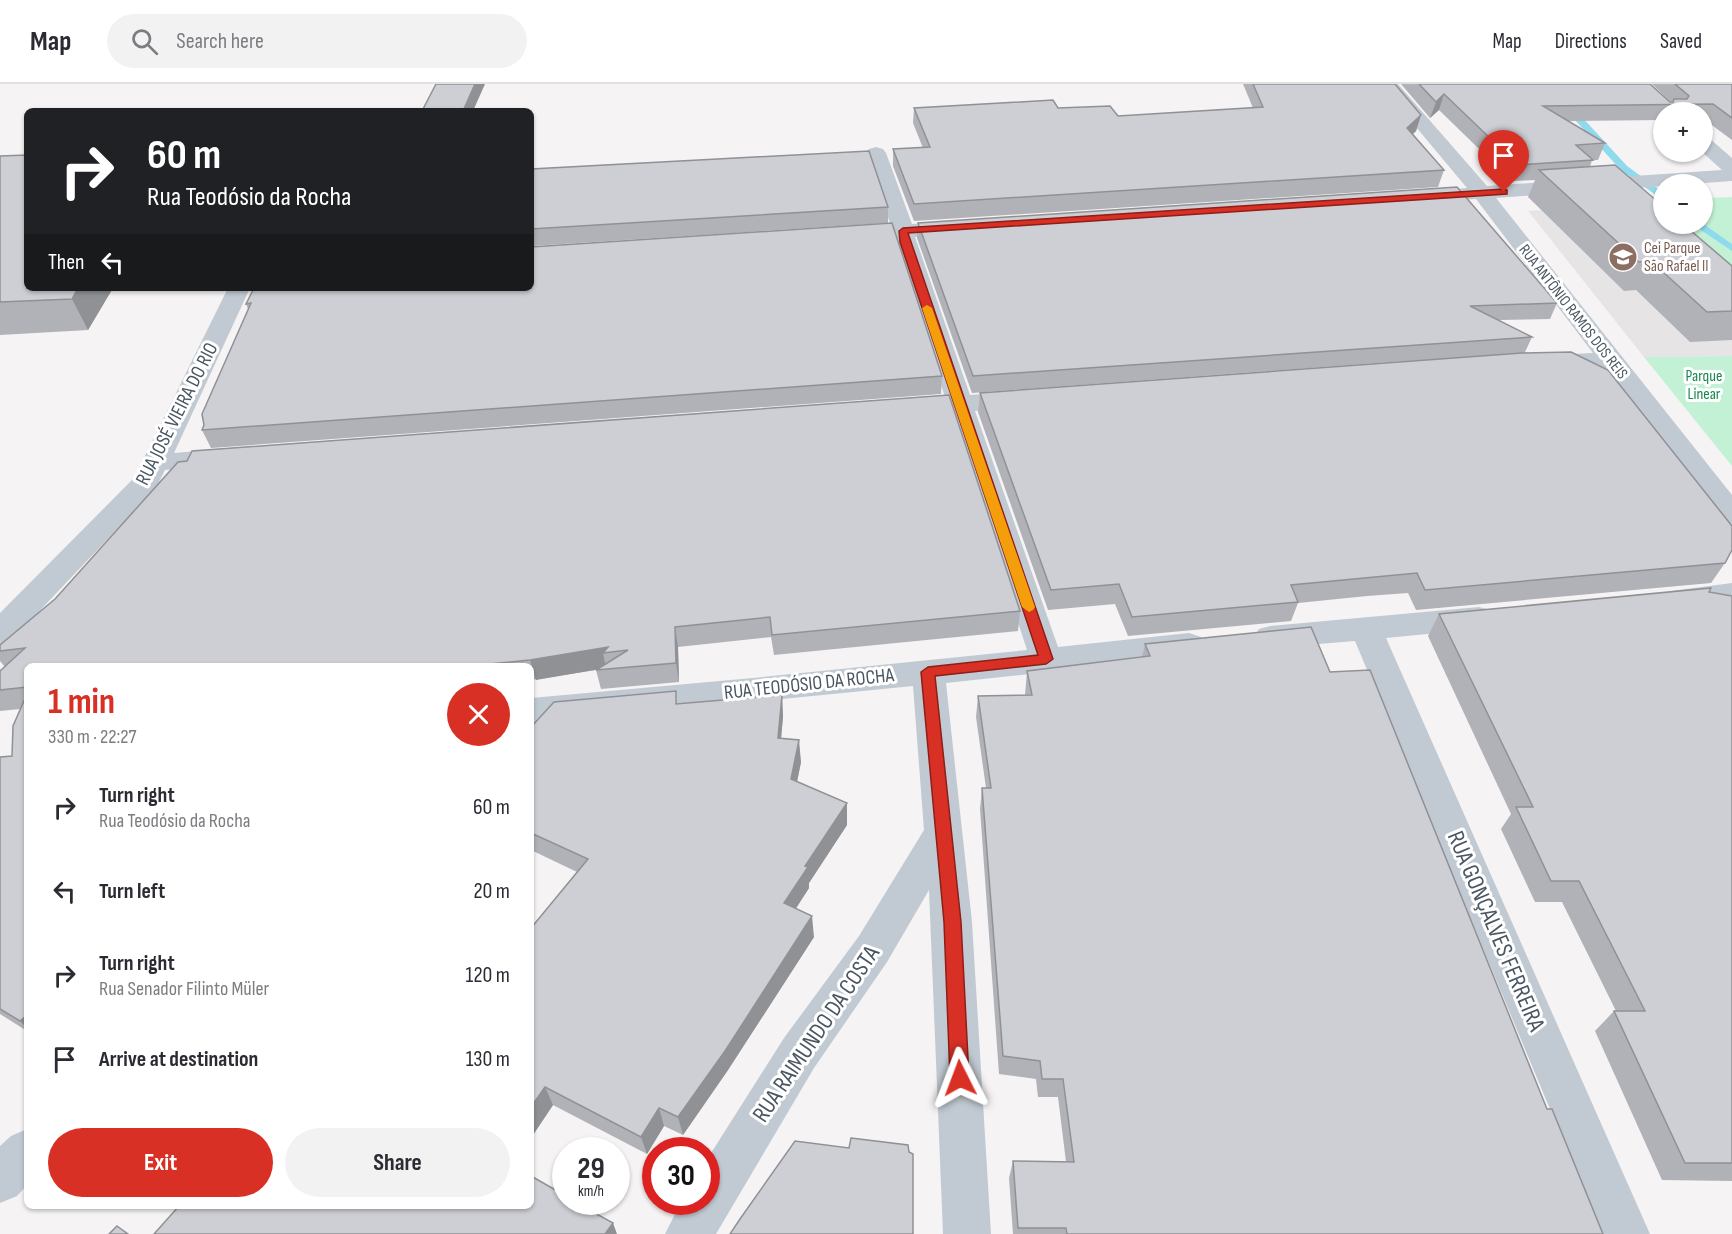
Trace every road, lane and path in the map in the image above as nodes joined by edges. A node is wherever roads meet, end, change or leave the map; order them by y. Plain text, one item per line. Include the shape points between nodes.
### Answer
1 (1389, 84) edge
2 (1713, 152) edge
3 (876, 153) dead end
4 (1732, 168) edge
5 (1732, 176) edge
6 (1482, 193) junction
7 (1398, 199) edge
8 (986, 226) edge
9 (903, 231) junction
10 (833, 236) edge
11 (238, 291) edge
12 (1610, 360) junction
13 (1523, 362) edge
14 (1054, 397) edge
15 (960, 404) junction
16 (877, 410) edge
17 (262, 454) edge
18 (156, 463) junction
19 (1732, 515) edge
20 (1732, 594) edge
21 (1652, 602) edge
22 (1504, 615) edge
23 (1366, 628) junction
24 (0, 633) edge
25 (1046, 659) junction
26 (928, 672) junction
27 (534, 711) edge
28 (943, 833) junction
29 (24, 1155) edge
30 (0, 1179) edge
31 (689, 1234) edge
32 (967, 1234) edge
33 (1626, 1234) edge

1 - 6 street, RUA ANTÔNIO RAMOS DOS REIS
2 - 4 street
3 - 9 street
5 - 6 street
6 - 7 street
6 - 12 street, RUA ANTÔNIO RAMOS DOS REIS
8 - 9 street
9 - 10 street
9 - 15 street
11 - 18 street, RUA JOSÉ VIEIRA DO RIO
12 - 13 street
12 - 19 street, RUA ANTÔNIO RAMOS DOS REIS
14 - 15 street
15 - 16 street
15 - 25 street
17 - 18 street
18 - 24 street, RUA JOSÉ VIEIRA DO RIO via 146,482
20 - 21 street
22 - 23 street, RUA TEODÓSIO DA ROCHA
23 - 25 street, RUA TEODÓSIO DA ROCHA
23 - 33 street, RUA GONÇALVES FERREIRA
25 - 26 street, RUA TEODÓSIO DA ROCHA
26 - 27 street, RUA TEODÓSIO DA ROCHA
26 - 28 street
28 - 31 street, RUA RAIMUNDO DA COSTA via 873,949 799,1053
28 - 32 street via 952,922
29 - 30 street

